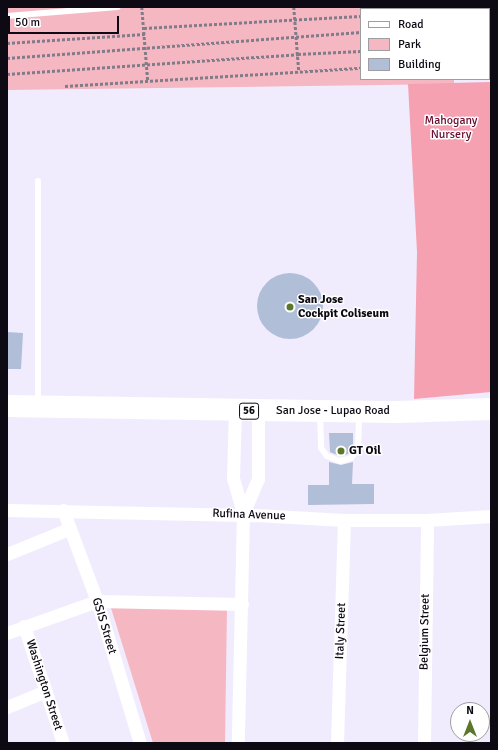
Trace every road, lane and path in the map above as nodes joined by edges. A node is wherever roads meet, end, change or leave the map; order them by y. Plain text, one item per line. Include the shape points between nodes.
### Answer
1 (118, 7) edge
2 (142, 7) edge
3 (294, 7) edge
4 (7, 16) edge
5 (360, 16) edge
6 (295, 18) junction
7 (144, 28) junction
8 (360, 32) edge
9 (145, 34) junction
10 (296, 36) junction
11 (7, 43) edge
12 (146, 49) junction
13 (360, 51) edge
14 (298, 54) junction
15 (7, 58) edge
16 (147, 65) junction
17 (360, 68) edge
18 (299, 72) junction
19 (7, 74) edge
20 (148, 81) junction
21 (65, 86) dead end
22 (38, 181) dead end
23 (7, 406) edge
24 (38, 406) junction
25 (491, 409) edge
26 (235, 410) junction
27 (258, 411) junction
28 (320, 411) junction
29 (359, 411) junction
30 (7, 510) edge
31 (64, 510) junction
32 (243, 514) junction
33 (491, 516) edge
34 (344, 520) junction
35 (427, 520) junction
36 (69, 529) junction
37 (7, 554) edge
38 (97, 601) junction
39 (242, 604) junction
40 (24, 626) junction
41 (7, 633) edge
42 (46, 691) junction
43 (7, 707) edge
44 (63, 743) edge
45 (140, 743) edge
46 (238, 743) edge
47 (337, 743) edge
48 (424, 743) edge

1 - 4 lane
2 - 7 path
3 - 6 path
5 - 6 path
6 - 7 path
6 - 10 path
7 - 9 path
8 - 10 path
9 - 11 path
9 - 12 path
10 - 12 path
10 - 14 path
12 - 15 path
12 - 16 path
13 - 14 path
14 - 16 path
14 - 18 path
16 - 19 path
16 - 20 path
17 - 18 path
18 - 20 path
20 - 21 path
22 - 24 lane
23 - 24 highway, San Jose - Lupao Road / 56
24 - 26 highway, San Jose - Lupao Road / 56
25 - 29 highway, San Jose - Lupao Road / 56
26 - 27 highway, San Jose - Lupao Road / 56
26 - 32 street via 233,478
27 - 28 highway, San Jose - Lupao Road / 56
27 - 32 street via 258,478
28 - 29 highway, San Jose - Lupao Road / 56
28 - 29 lane via 321,448 326,456 340,461 351,458 358,449
30 - 31 street, Rufina Avenue
31 - 32 street, Rufina Avenue
31 - 36 street, GSIS Street
32 - 34 street, Rufina Avenue
32 - 39 street
33 - 35 street, Rufina Avenue
34 - 35 street, Rufina Avenue
34 - 47 street, Italy Street
35 - 48 street, Belgium Street
36 - 37 street
36 - 38 street, GSIS Street
38 - 39 street
38 - 40 street
38 - 45 street, GSIS Street
39 - 46 street
40 - 41 street
40 - 42 street, Washington Street
42 - 43 street
42 - 44 street, Washington Street

